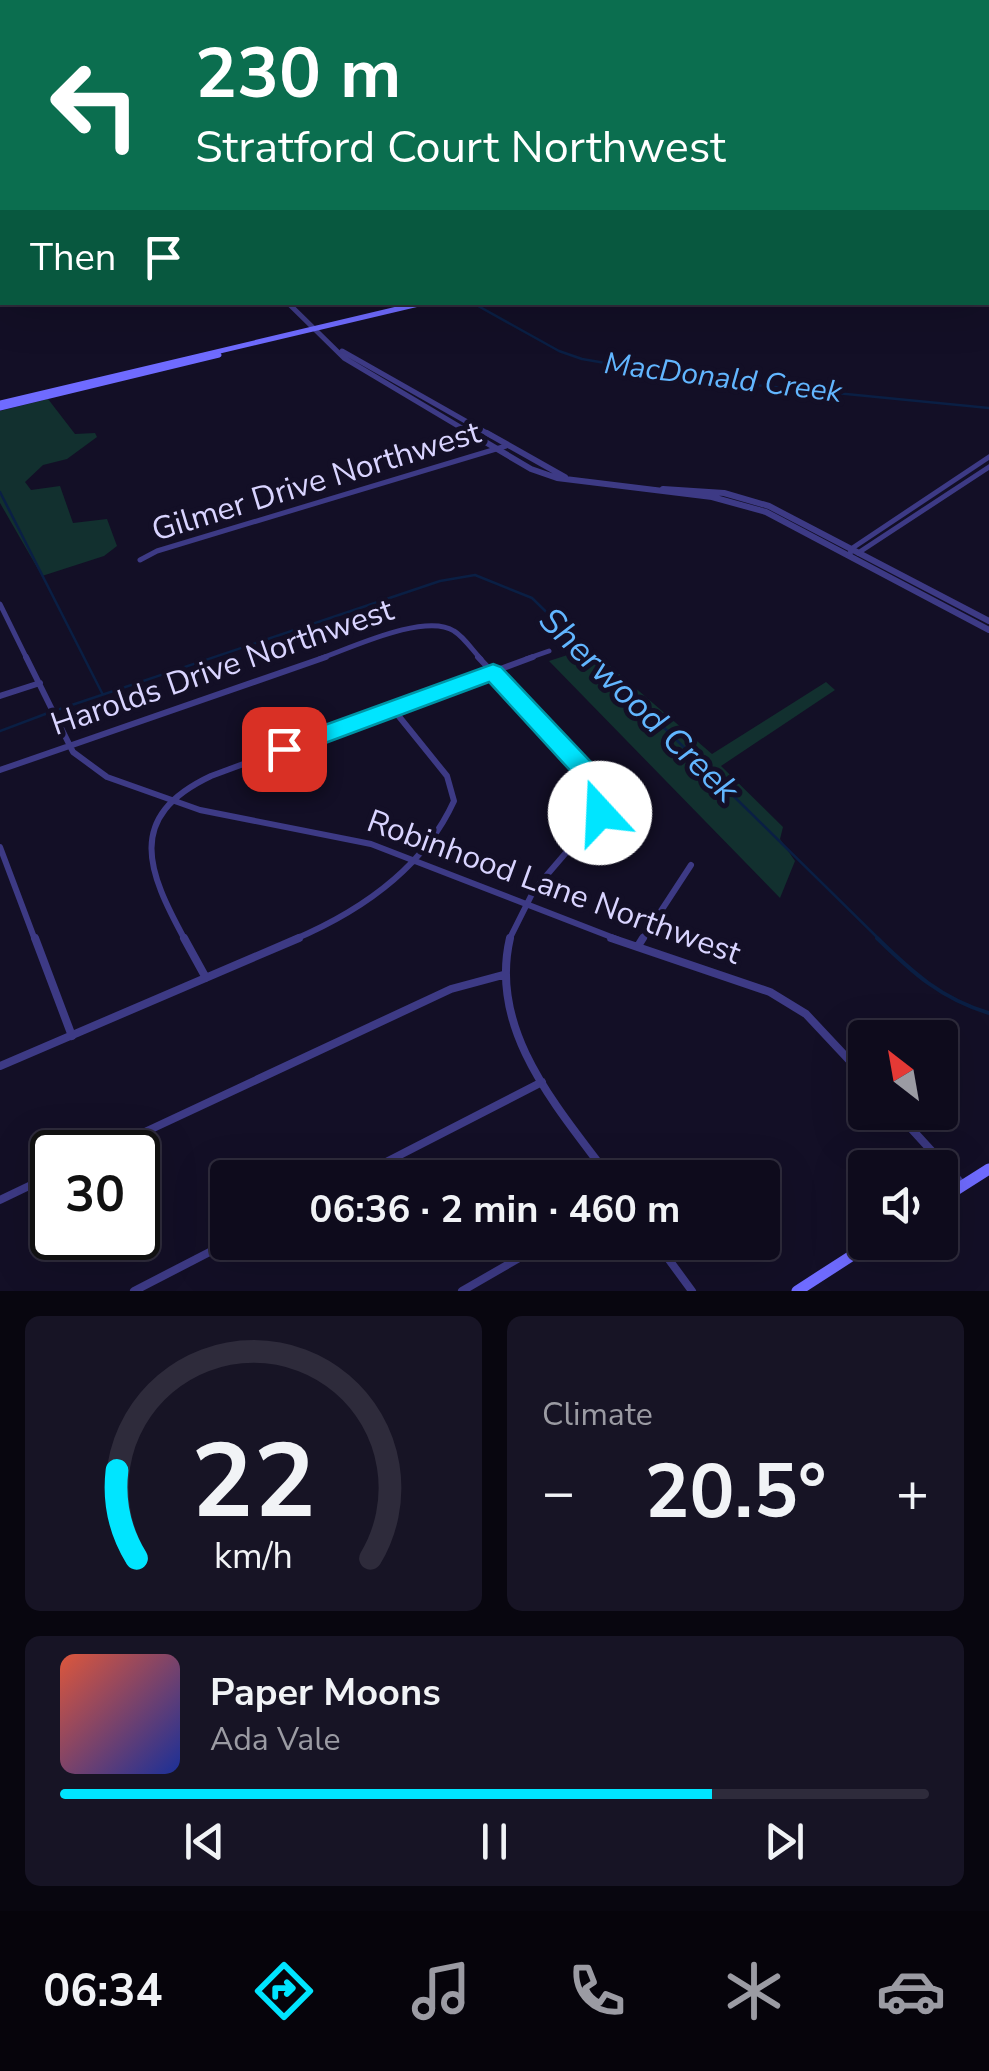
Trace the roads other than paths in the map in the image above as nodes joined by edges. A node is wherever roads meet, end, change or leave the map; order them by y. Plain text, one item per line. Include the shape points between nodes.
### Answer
1 (290, 305) edge
2 (416, 305) edge
3 (316, 330) junction
4 (340, 350) junction
5 (0, 406) edge
6 (506, 446) junction
7 (495, 449) junction
8 (989, 457) edge
9 (989, 467) edge
10 (566, 478) junction
11 (853, 552) junction
12 (140, 560) dead end
13 (0, 604) edge
14 (989, 621) edge
15 (4, 623) edge
16 (989, 630) edge
17 (549, 651) dead end
18 (493, 672) junction
19 (40, 684) junction
20 (0, 696) edge
21 (393, 709) junction
22 (70, 746) junction
23 (0, 770) edge
24 (173, 801) junction
25 (0, 848) edge
26 (411, 859) junction
27 (691, 865) dead end
28 (524, 906) junction
29 (637, 947) junction
30 (502, 975) junction
31 (206, 978) junction
32 (72, 1036) junction
33 (848, 1059) edge
34 (0, 1066) edge
35 (542, 1082) junction
36 (149, 1130) edge
37 (913, 1130) edge
38 (390, 1160) edge
39 (597, 1160) edge
40 (989, 1169) edge
41 (964, 1185) junction
42 (30, 1186) edge
43 (958, 1189) edge
44 (0, 1200) edge
45 (210, 1251) edge
46 (848, 1258) edge
47 (516, 1260) edge
48 (669, 1260) edge
49 (135, 1291) edge
50 (462, 1291) edge
51 (692, 1291) edge
52 (796, 1291) edge

1 - 3 street
2 - 3 main road
3 - 4 street
3 - 5 main road
4 - 6 street
4 - 7 street
6 - 7 street, Gilmer Drive Northwest
6 - 10 street
7 - 10 street
7 - 12 street, Gilmer Drive Northwest
8 - 11 street
9 - 11 street
10 - 11 street via 752,507
11 - 14 street
11 - 16 street
13 - 15 street, Robinhood Lane Northwest
15 - 19 street, Robinhood Lane Northwest
17 - 18 street
18 - 21 street
18 - 22 street, Harolds Drive Northwest via 453,630 417,626
18 - 28 street, Harolds Drive Northwest via 604,798 600,813
19 - 20 street
19 - 22 street, Robinhood Lane Northwest
21 - 24 street via 211,776
21 - 26 street via 453,791 450,811
22 - 23 street, Harolds Drive Northwest
22 - 24 street, Robinhood Lane Northwest via 92,770
24 - 26 street, Robinhood Lane Northwest via 227,818 359,840
24 - 31 street via 153,829 150,862
25 - 32 street
26 - 28 street, Robinhood Lane Northwest
26 - 31 street via 358,911
27 - 29 street
28 - 29 street, Robinhood Lane Northwest
28 - 30 street, Harolds Drive Northwest
29 - 33 street, Robinhood Lane Northwest via 788,1001
30 - 35 street, Harolds Drive Northwest via 512,1028
30 - 36 street via 451,989
31 - 32 street
32 - 34 street
35 - 38 street
35 - 39 street, Harolds Drive Northwest
37 - 41 street
40 - 41 main road
41 - 43 main road
42 - 44 street
45 - 49 street
46 - 52 main road
47 - 50 street
48 - 51 street

